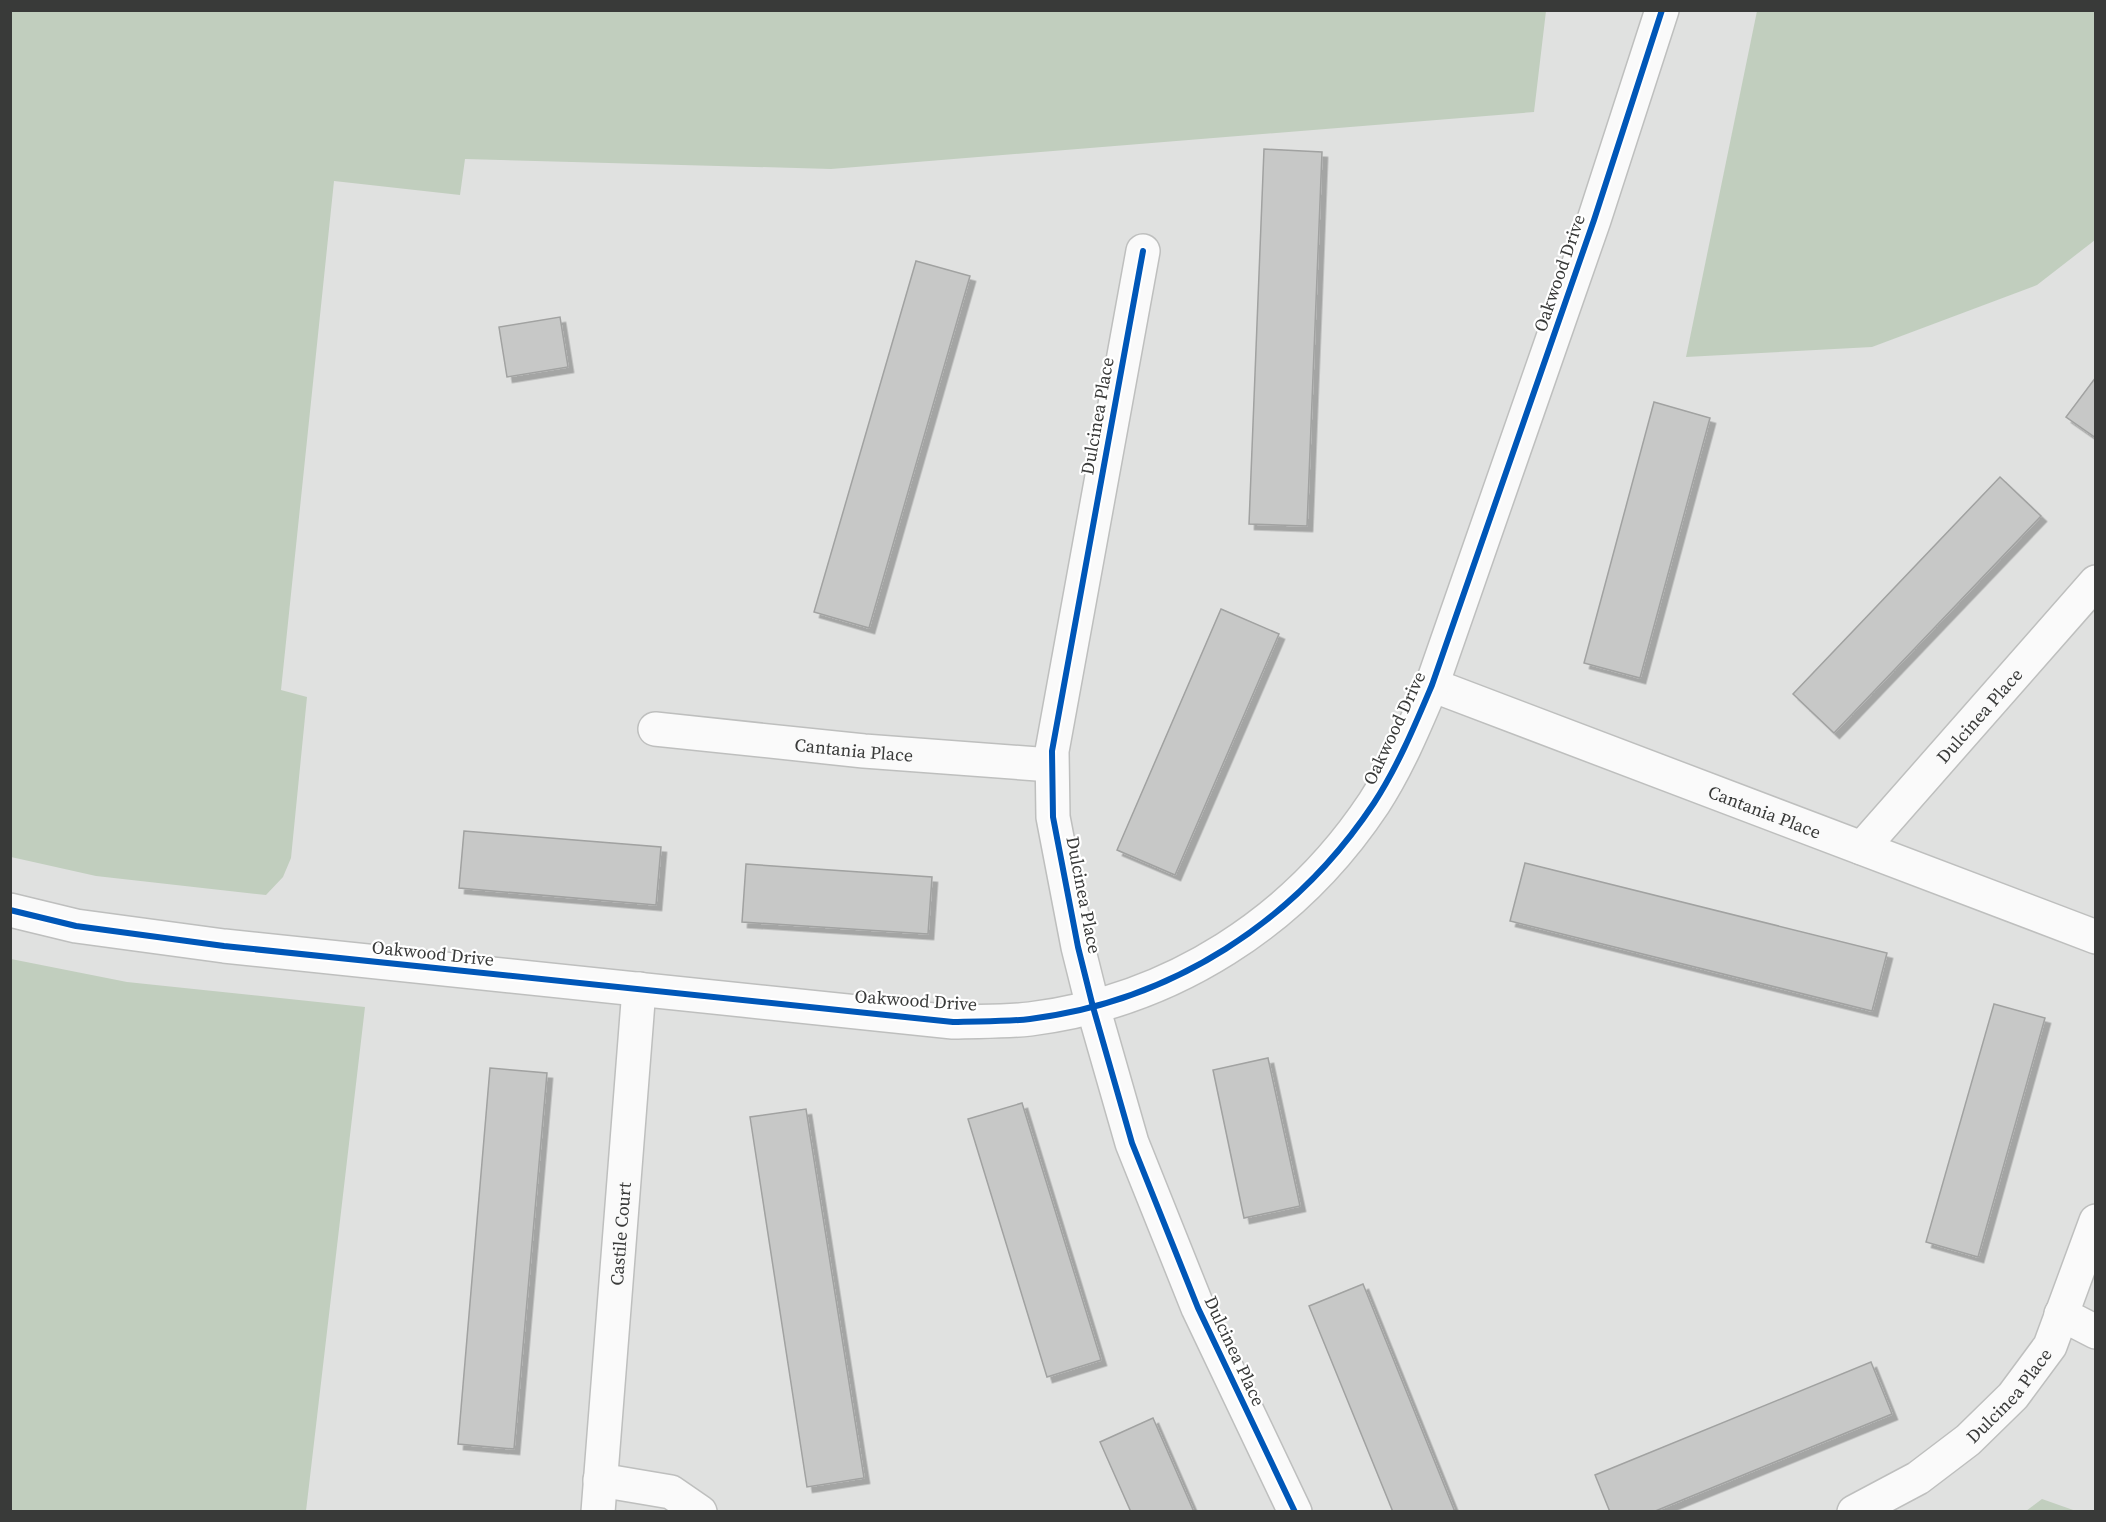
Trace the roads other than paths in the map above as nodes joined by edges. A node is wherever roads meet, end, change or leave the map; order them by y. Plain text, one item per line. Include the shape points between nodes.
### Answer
1 (1662, 10) edge
2 (1143, 251) dead end
3 (2096, 582) edge
4 (1432, 685) junction
5 (655, 729) dead end
6 (1051, 765) junction
7 (1862, 848) junction
8 (10, 910) edge
9 (2096, 937) edge
10 (639, 989) junction
11 (1093, 1007) junction
12 (2096, 1221) edge
13 (2061, 1314) junction
14 (2096, 1332) edge
15 (599, 1496) edge
16 (700, 1512) edge
17 (1295, 1512) edge
18 (1854, 1512) edge

1 - 4 street, Oakwood Drive via 1590,231
2 - 6 street, Dulcinea Place
3 - 7 street, Dulcinea Place
4 - 7 street, Cantania Place
4 - 11 street, Oakwood Drive via 1403,753 1374,803 1331,861 1293,901 1243,940 1188,972 1129,997
5 - 6 street, Cantania Place
6 - 11 street, Dulcinea Place via 1053,817
7 - 9 street, Cantania Place
8 - 10 street, Oakwood Drive via 76,926 224,946
10 - 11 street, Oakwood Drive via 953,1022 1029,1019
10 - 15 street, Castile Court
11 - 17 street, Dulcinea Place via 1132,1143 1178,1261
12 - 13 street, Dulcinea Place
13 - 14 street
13 - 18 street, Dulcinea Place via 2050,1346 2013,1396 1968,1440 1918,1478
15 - 16 street, Castile Court via 671,1492

